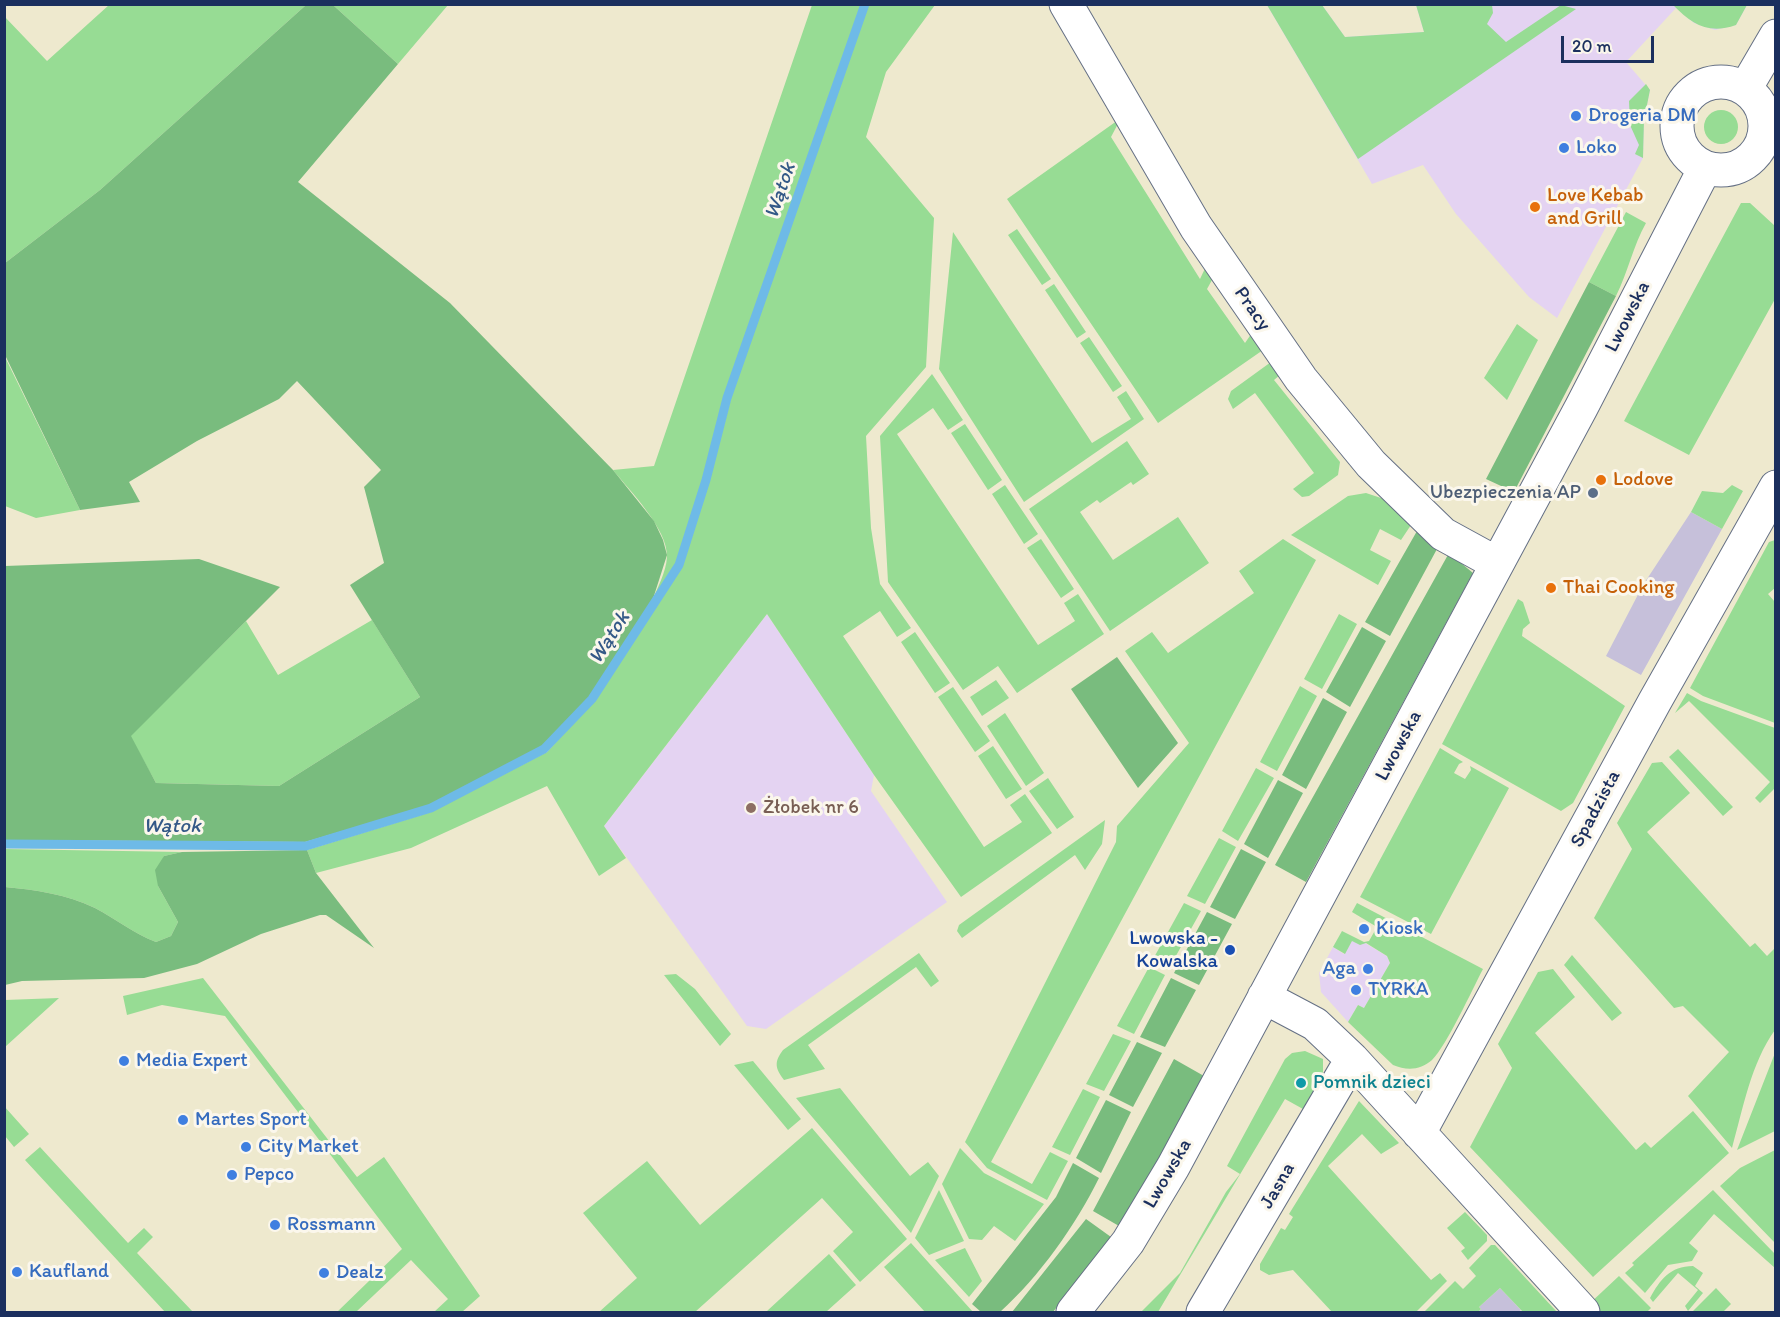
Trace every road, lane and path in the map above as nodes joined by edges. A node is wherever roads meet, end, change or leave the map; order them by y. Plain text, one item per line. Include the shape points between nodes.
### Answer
1 (1066, 4) edge
2 (1776, 36) edge
3 (1745, 89) junction
4 (1768, 154) edge
5 (1705, 168) junction
6 (1776, 487) edge
7 (1496, 563) junction
8 (1264, 997) junction
9 (1352, 1059) junction
10 (1419, 1133) junction
11 (1074, 1312) edge
12 (1203, 1312) edge
13 (1583, 1312) edge

1 - 7 street, Pracy via 1196,227 1301,380 1371,464 1443,534
2 - 3 street
3 - 4 street via 1763,109
3 - 5 street via 1732,83 1711,84 1683,103 1678,116 1680,144 1688,156
4 - 5 street via 1725,171
5 - 7 street, Lwowska
6 - 10 street, Spadzista
7 - 8 street, Lwowska
8 - 9 street via 1315,1024
8 - 11 street, Lwowska via 1139,1223
9 - 10 street
9 - 12 street, Jasna
10 - 13 street

